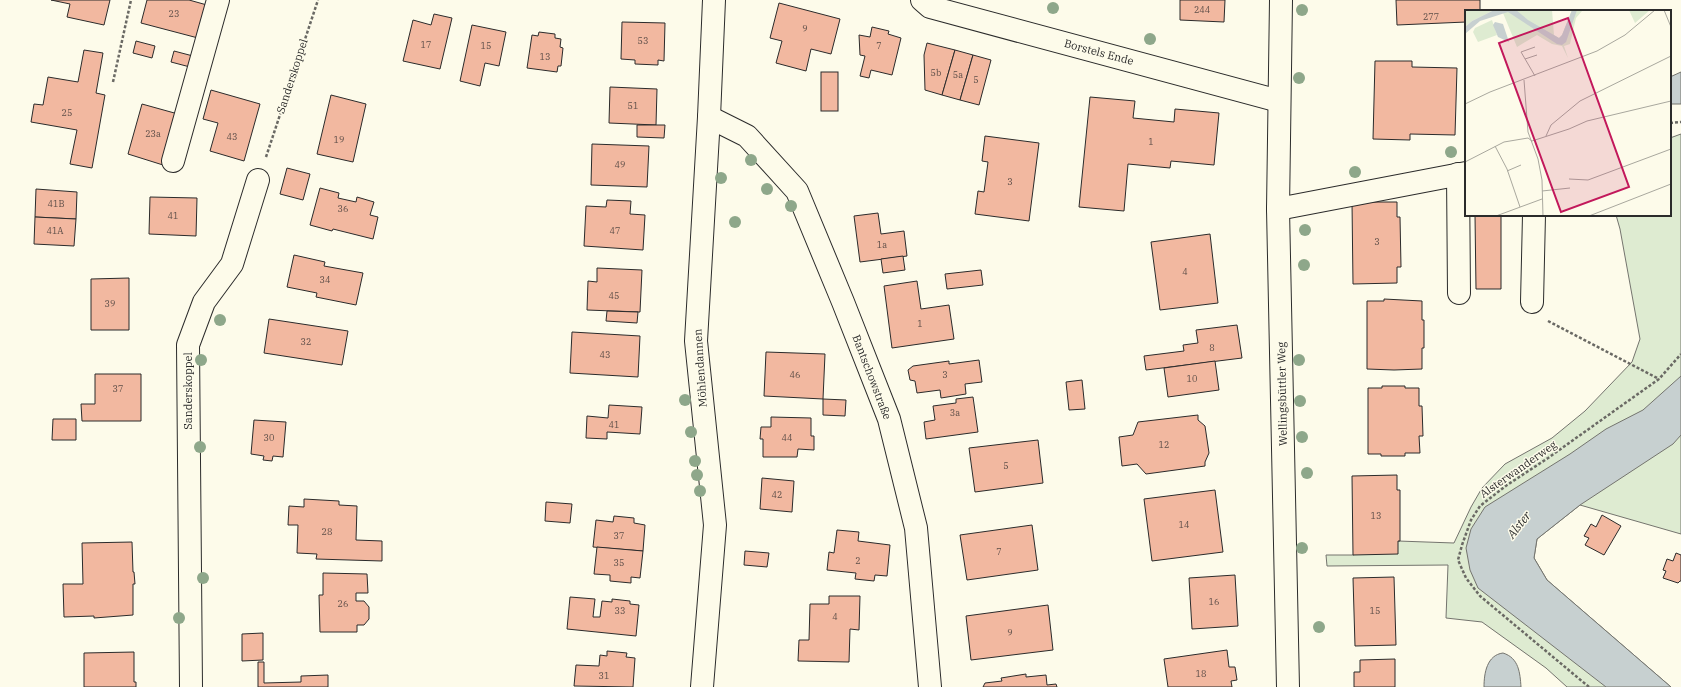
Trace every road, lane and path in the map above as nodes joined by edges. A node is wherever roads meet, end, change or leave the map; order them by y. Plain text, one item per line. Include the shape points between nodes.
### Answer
1 (131, 0) edge
2 (218, 0) edge
3 (318, 0) edge
4 (714, 0) edge
5 (922, 0) edge
6 (1281, 0) edge
7 (112, 82) dead end
8 (1279, 101) junction
9 (709, 117) junction
10 (1681, 122) edge
11 (1671, 123) edge
12 (173, 161) dead end
13 (1462, 174) edge
14 (258, 180) joint
15 (1278, 209) junction
16 (1534, 216) edge
17 (1459, 293) dead end
18 (1532, 302) joint
19 (1681, 354) edge
20 (1659, 379) junction
21 (191, 687) edge
22 (702, 687) edge
23 (930, 687) edge
24 (1288, 687) edge
25 (1589, 687) edge

1 - 7 path
2 - 12 street
3 - 14 path, Sanderskoppel
4 - 9 street, Möhlendannen
5 - 8 street, Borstels Ende via 930,7
6 - 8 street, Wellingsbüttler Weg
8 - 15 street, Wellingsbüttler Weg
9 - 22 street, Möhlendannen via 696,340 715,525
9 - 23 street, Bantschowstraße via 747,136 797,191 889,419 916,528
10 - 11 path
13 - 15 street
13 - 17 street
14 - 21 street, Sanderskoppel via 232,264 204,302 188,345
15 - 24 street, Wellingsbüttler Weg
16 - 18 street
18 - 20 path via 1544,319
19 - 20 path, Alsterwanderweg
20 - 25 path, Alsterwanderweg via 1480,506 1471,520 1458,560 1466,578 1480,596

